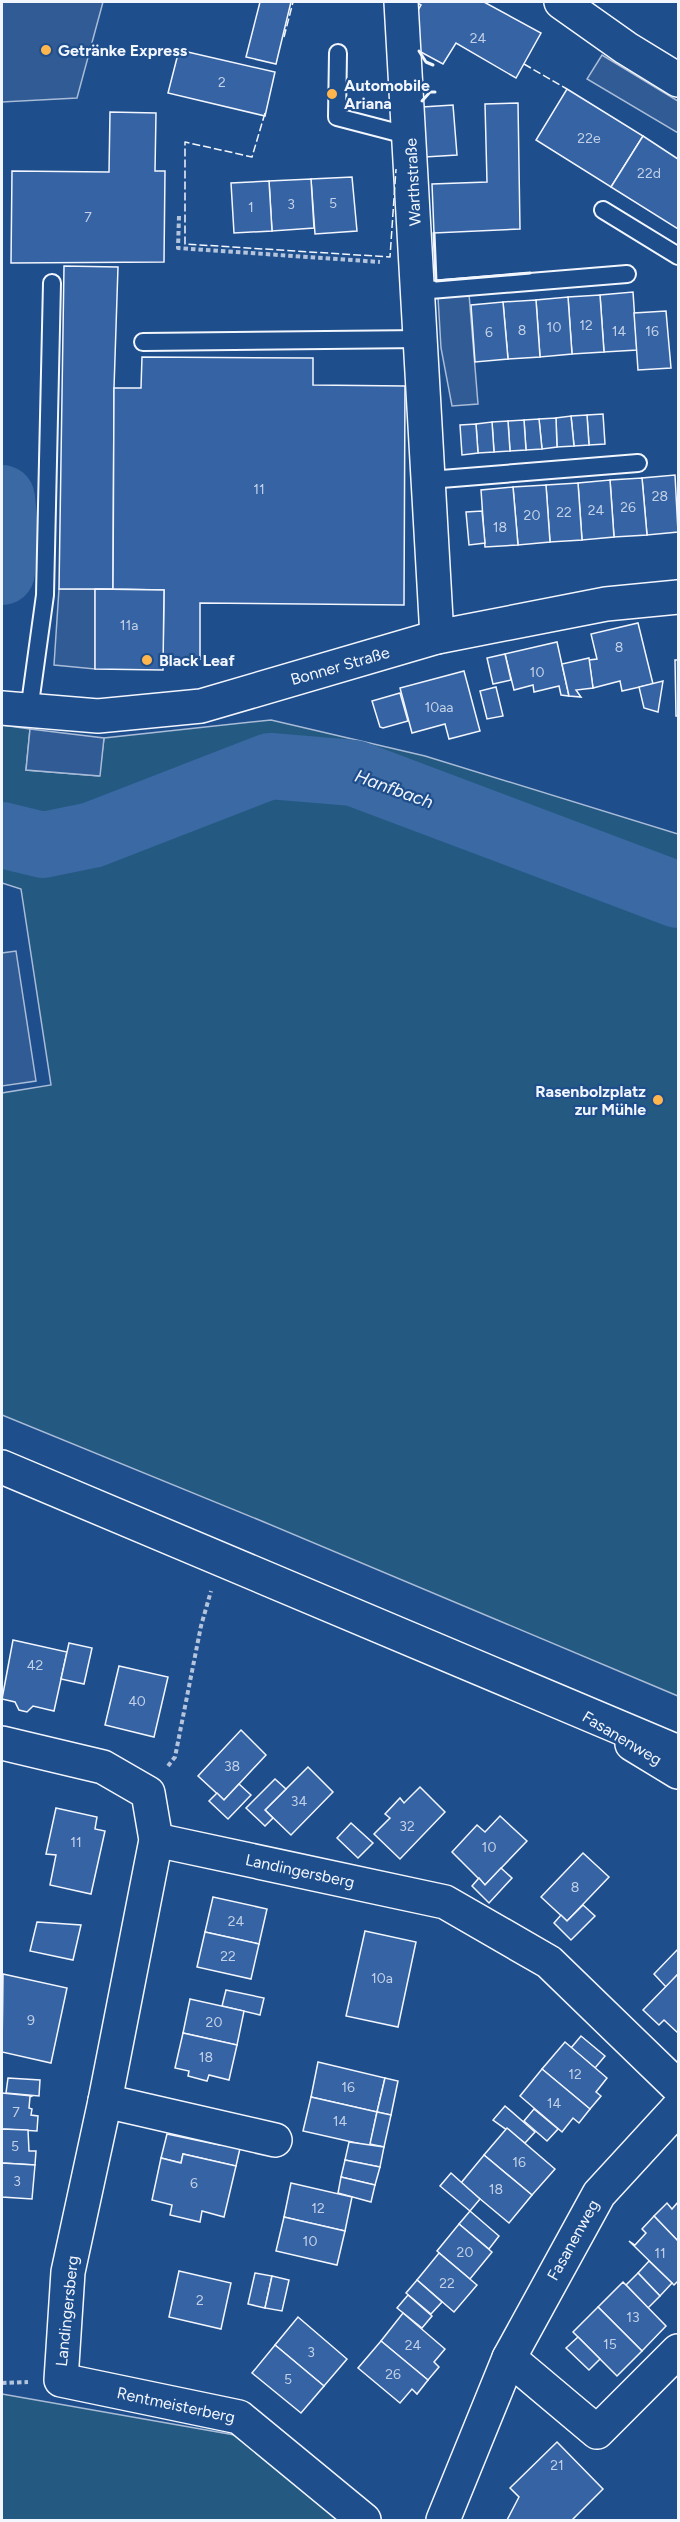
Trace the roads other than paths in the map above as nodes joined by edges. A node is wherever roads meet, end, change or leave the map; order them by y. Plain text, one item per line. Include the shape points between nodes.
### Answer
1 (401, 2) edge
2 (569, 4) edge
3 (338, 53) dead end
4 (678, 80) edge
5 (410, 136) junction
6 (603, 210) dead end
7 (678, 256) edge
8 (627, 274) dead end
9 (417, 278) junction
10 (52, 283) dead end
11 (422, 339) junction
12 (143, 342) dead end
13 (638, 463) dead end
14 (429, 480) junction
15 (678, 597) edge
16 (437, 637) junction
17 (15, 710) edge
18 (2, 1467) edge
19 (566, 1704) junction
20 (2, 1743) edge
21 (678, 1752) edge
22 (678, 1772) edge
23 (156, 1840) junction
24 (678, 2087) edge
25 (105, 2101) junction
26 (678, 2108) edge
27 (275, 2140) dead end
28 (678, 2351) edge
29 (509, 2358) junction
30 (61, 2380) joint
31 (364, 2520) edge
32 (443, 2520) edge

1 - 5 street, Warthstraße
2 - 4 street via 626,48
3 - 5 lane via 337,117
5 - 9 street, Warthstraße
6 - 7 lane
8 - 9 lane
9 - 11 street, Warthstraße
10 - 17 lane via 45,595
11 - 12 lane
11 - 14 street, Warthstraße
13 - 14 lane
14 - 16 street, Warthstraße
15 - 16 street, Bonner Straße via 606,604
16 - 17 street, Bonner Straße via 201,706 98,716
18 - 19 street
19 - 21 street
19 - 22 street, Fasanenweg
20 - 23 street, Landingersberg via 103,1767 148,1794
23 - 24 street, Landingersberg via 445,1902 549,1962
23 - 25 street, Landingersberg
25 - 27 street
25 - 30 street, Landingersberg via 68,2272
26 - 29 street, Fasanenweg via 599,2194
28 - 29 street via 597,2432
29 - 32 street, Fasanenweg
30 - 31 street, Rentmeisterberg via 239,2417

